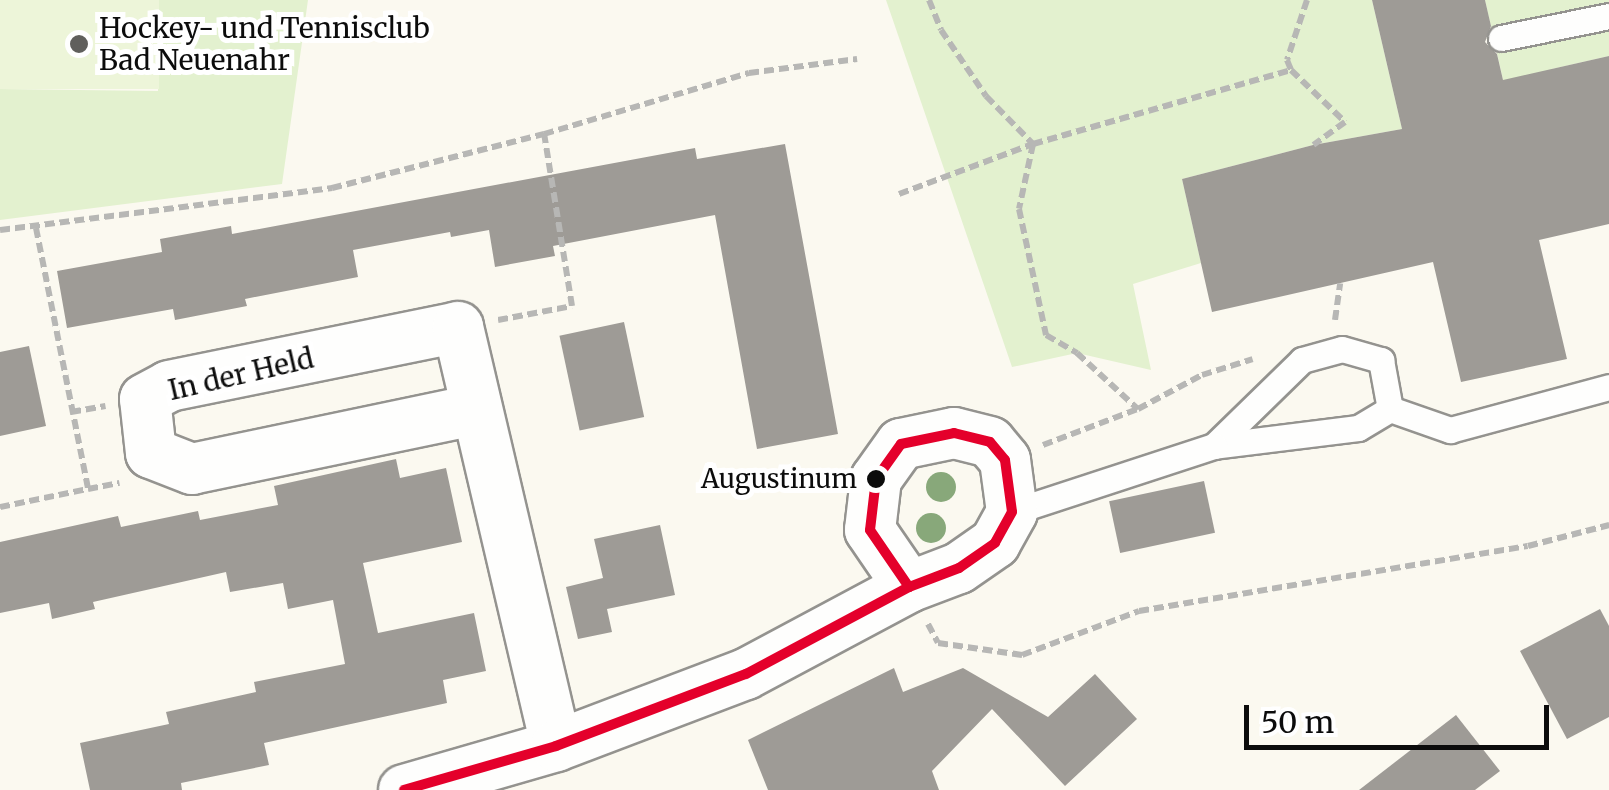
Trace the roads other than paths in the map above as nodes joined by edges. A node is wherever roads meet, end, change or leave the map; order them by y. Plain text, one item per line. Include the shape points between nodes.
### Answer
1 (1609, 16) edge
2 (1500, 38) dead end
3 (1609, 387) edge
4 (1390, 409) junction
5 (474, 410) junction
6 (1214, 446) junction
7 (1012, 512) junction
8 (909, 587) junction
9 (556, 746) junction
10 (404, 790) edge

1 - 2 lane
3 - 4 lane via 1450,430
4 - 6 lane via 1358,428
4 - 6 lane via 1381,360 1342,349 1302,360
5 - 5 street, In der Held via 458,327 168,386 145,399 151,453 192,469
5 - 9 street
6 - 7 lane
7 - 8 street via 995,543 958,568
7 - 8 street via 1005,460 990,442 954,433 901,444 876,478 870,530
8 - 9 street via 746,674
9 - 10 street

